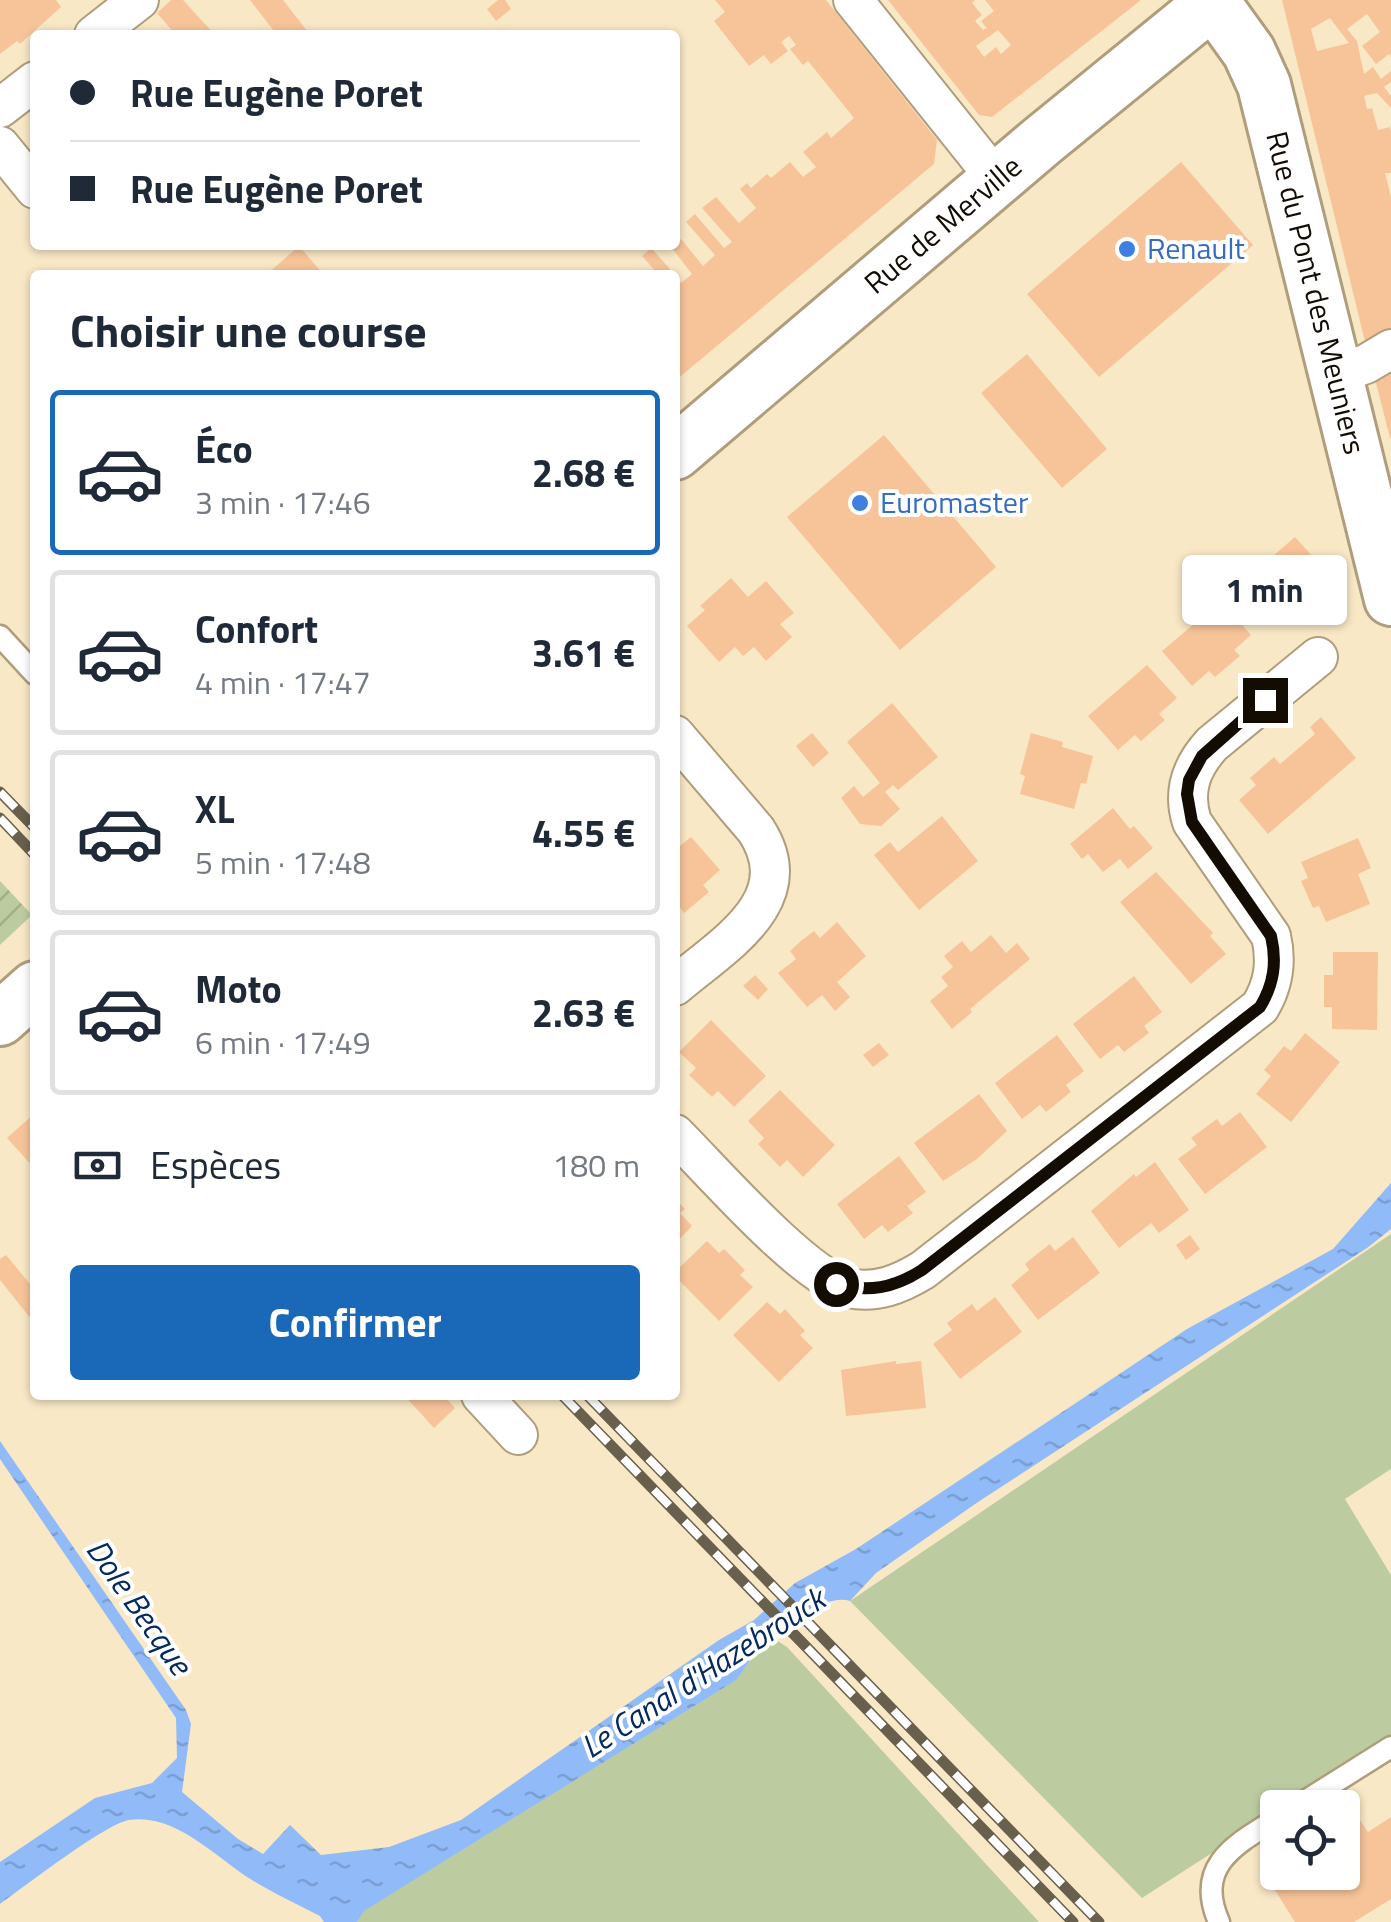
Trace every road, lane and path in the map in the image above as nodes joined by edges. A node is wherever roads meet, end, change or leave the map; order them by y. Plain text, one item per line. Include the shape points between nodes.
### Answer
1 (139, 0) edge
2 (853, 0) edge
3 (1214, 1) edge
4 (100, 30) edge
5 (30, 85) edge
6 (0, 108) edge
7 (0, 146) edge
8 (997, 180) junction
9 (30, 183) edge
10 (1391, 349) edge
11 (1337, 374) junction
12 (680, 449) edge
13 (1391, 599) edge
14 (0, 636) edge
15 (1318, 657) dead end
16 (30, 669) edge
17 (680, 741) edge
18 (680, 982) edge
19 (30, 992) edge
20 (0, 1019) edge
21 (680, 1139) edge
22 (486, 1400) edge
23 (518, 1435) dead end
24 (1391, 1748) edge
25 (1323, 1790) edge
26 (1260, 1830) edge
27 (1219, 1922) edge

1 - 4 street
2 - 8 street
3 - 8 street, Rue de Merville
3 - 11 street, Rue du Pont des Meuniers via 1264,85
5 - 6 street
7 - 9 street
8 - 12 street, Rue de Merville
10 - 11 street
11 - 13 street, Rue du Pont des Meuniers
14 - 16 lane
15 - 21 street via 1212,744 1189,780 1192,822 1271,936 1272,980 1260,1007 922,1270 887,1288 836,1284 805,1264
17 - 18 street via 756,830 771,876 753,919
19 - 20 street
22 - 23 street
24 - 25 lane
26 - 27 lane via 1223,1856 1213,1882

